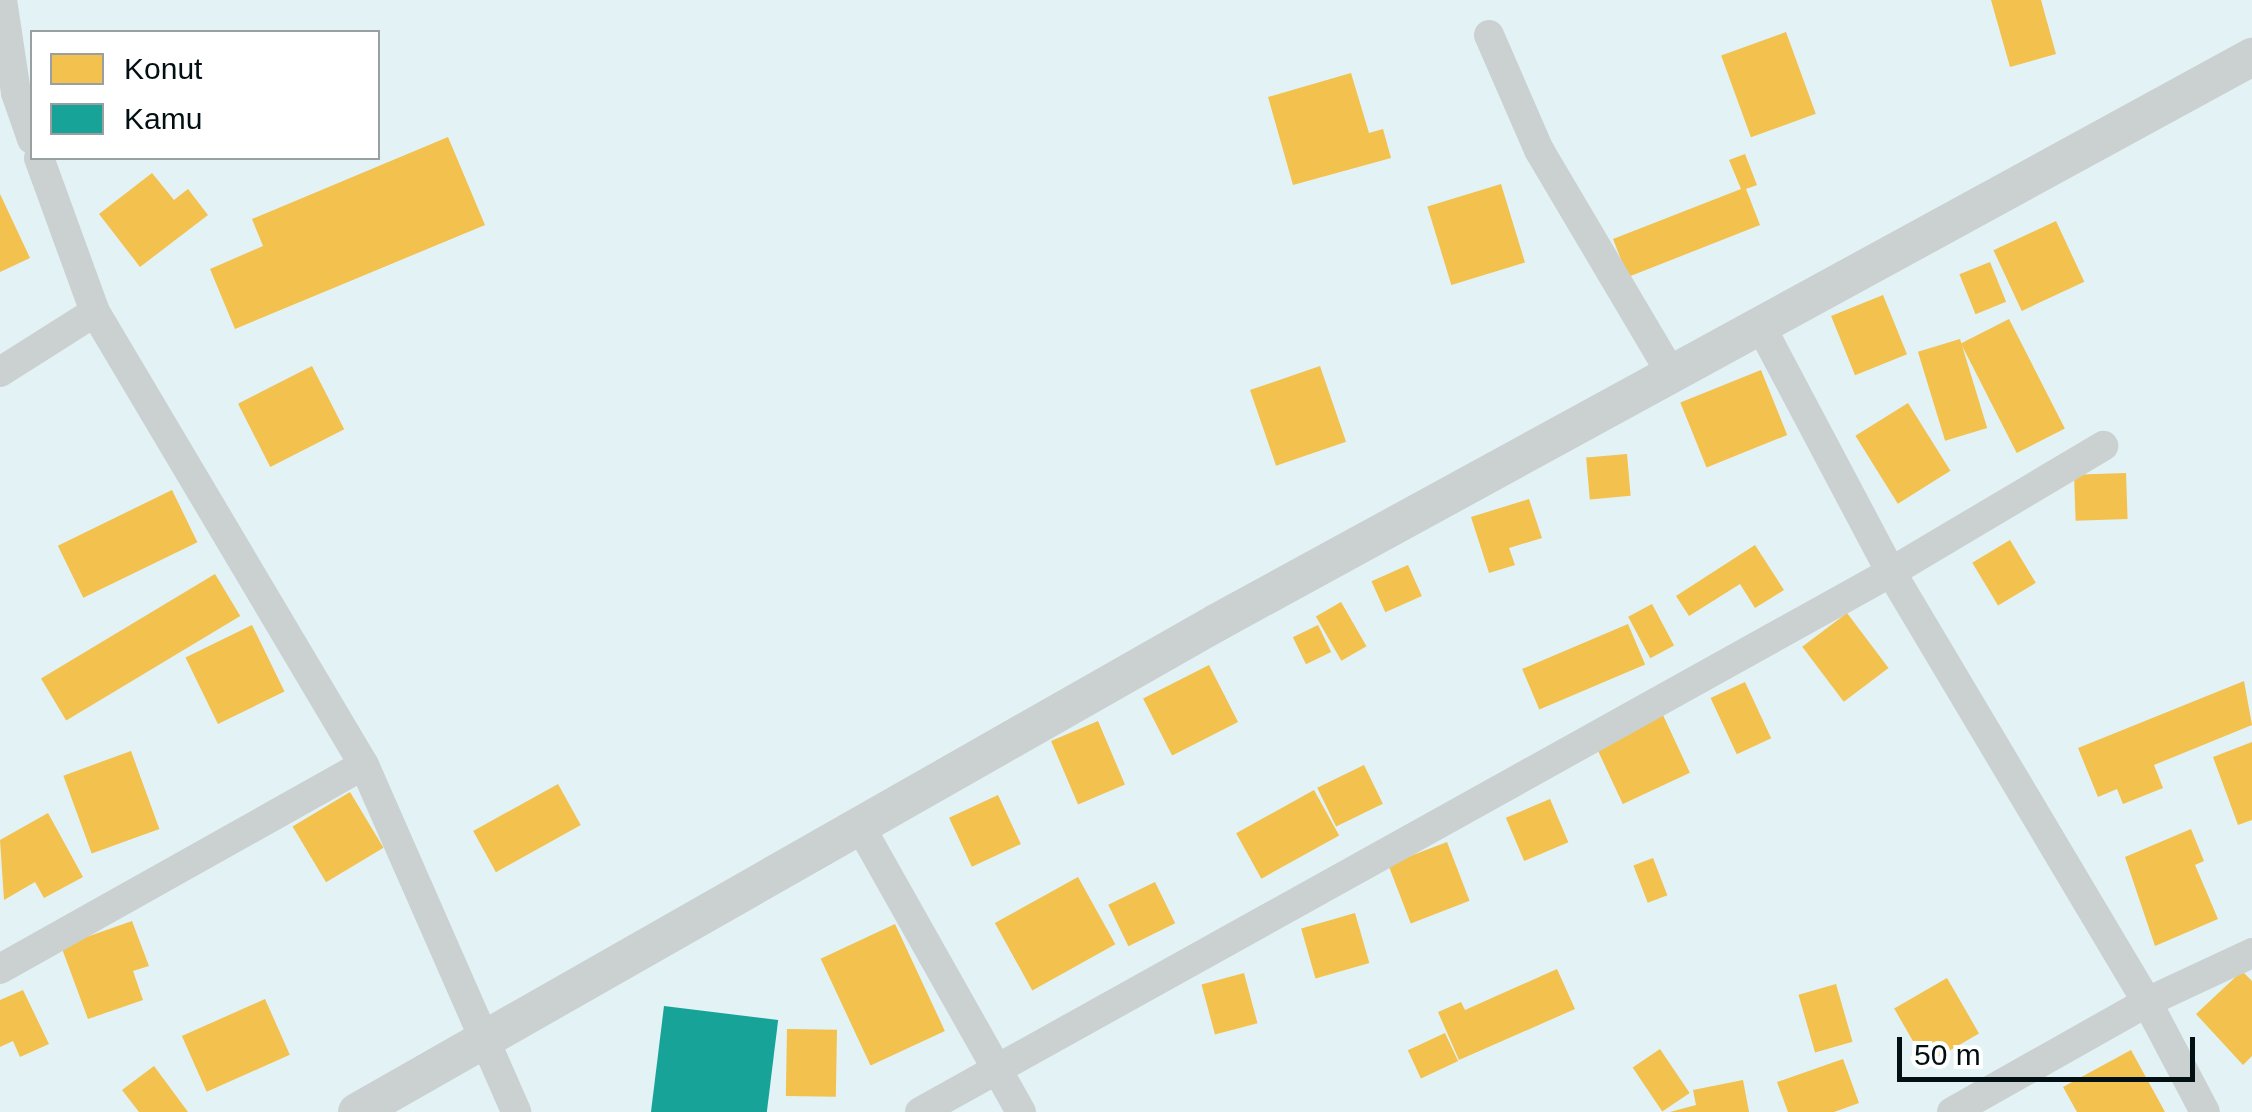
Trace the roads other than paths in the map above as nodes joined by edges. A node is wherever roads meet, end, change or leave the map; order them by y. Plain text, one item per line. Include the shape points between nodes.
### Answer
1 (2, 0) edge
2 (1489, 35) dead end
3 (2252, 57) edge
4 (30, 134) edge
5 (40, 160) edge
6 (95, 312) junction
7 (1760, 325) junction
8 (0, 372) edge
9 (1671, 373) junction
10 (2103, 446) dead end
11 (1891, 572) junction
12 (364, 765) junction
13 (861, 828) junction
14 (2252, 953) edge
15 (0, 969) edge
16 (2147, 1002) junction
17 (483, 1042) junction
18 (998, 1068) junction
19 (357, 1112) edge
20 (516, 1112) edge
21 (920, 1112) edge
22 (1021, 1112) edge
23 (1952, 1112) edge
24 (2205, 1112) edge

1 - 4 street via 16,93
2 - 9 street via 1539,150
3 - 7 street
5 - 6 street
6 - 8 street
6 - 12 street
7 - 9 street
7 - 11 street
9 - 13 street
10 - 11 street
11 - 16 street
11 - 18 street
12 - 15 street
12 - 17 street
13 - 17 street
13 - 18 street
14 - 16 street
16 - 23 street
16 - 24 street
17 - 19 street
17 - 20 street
18 - 21 street
18 - 22 street

